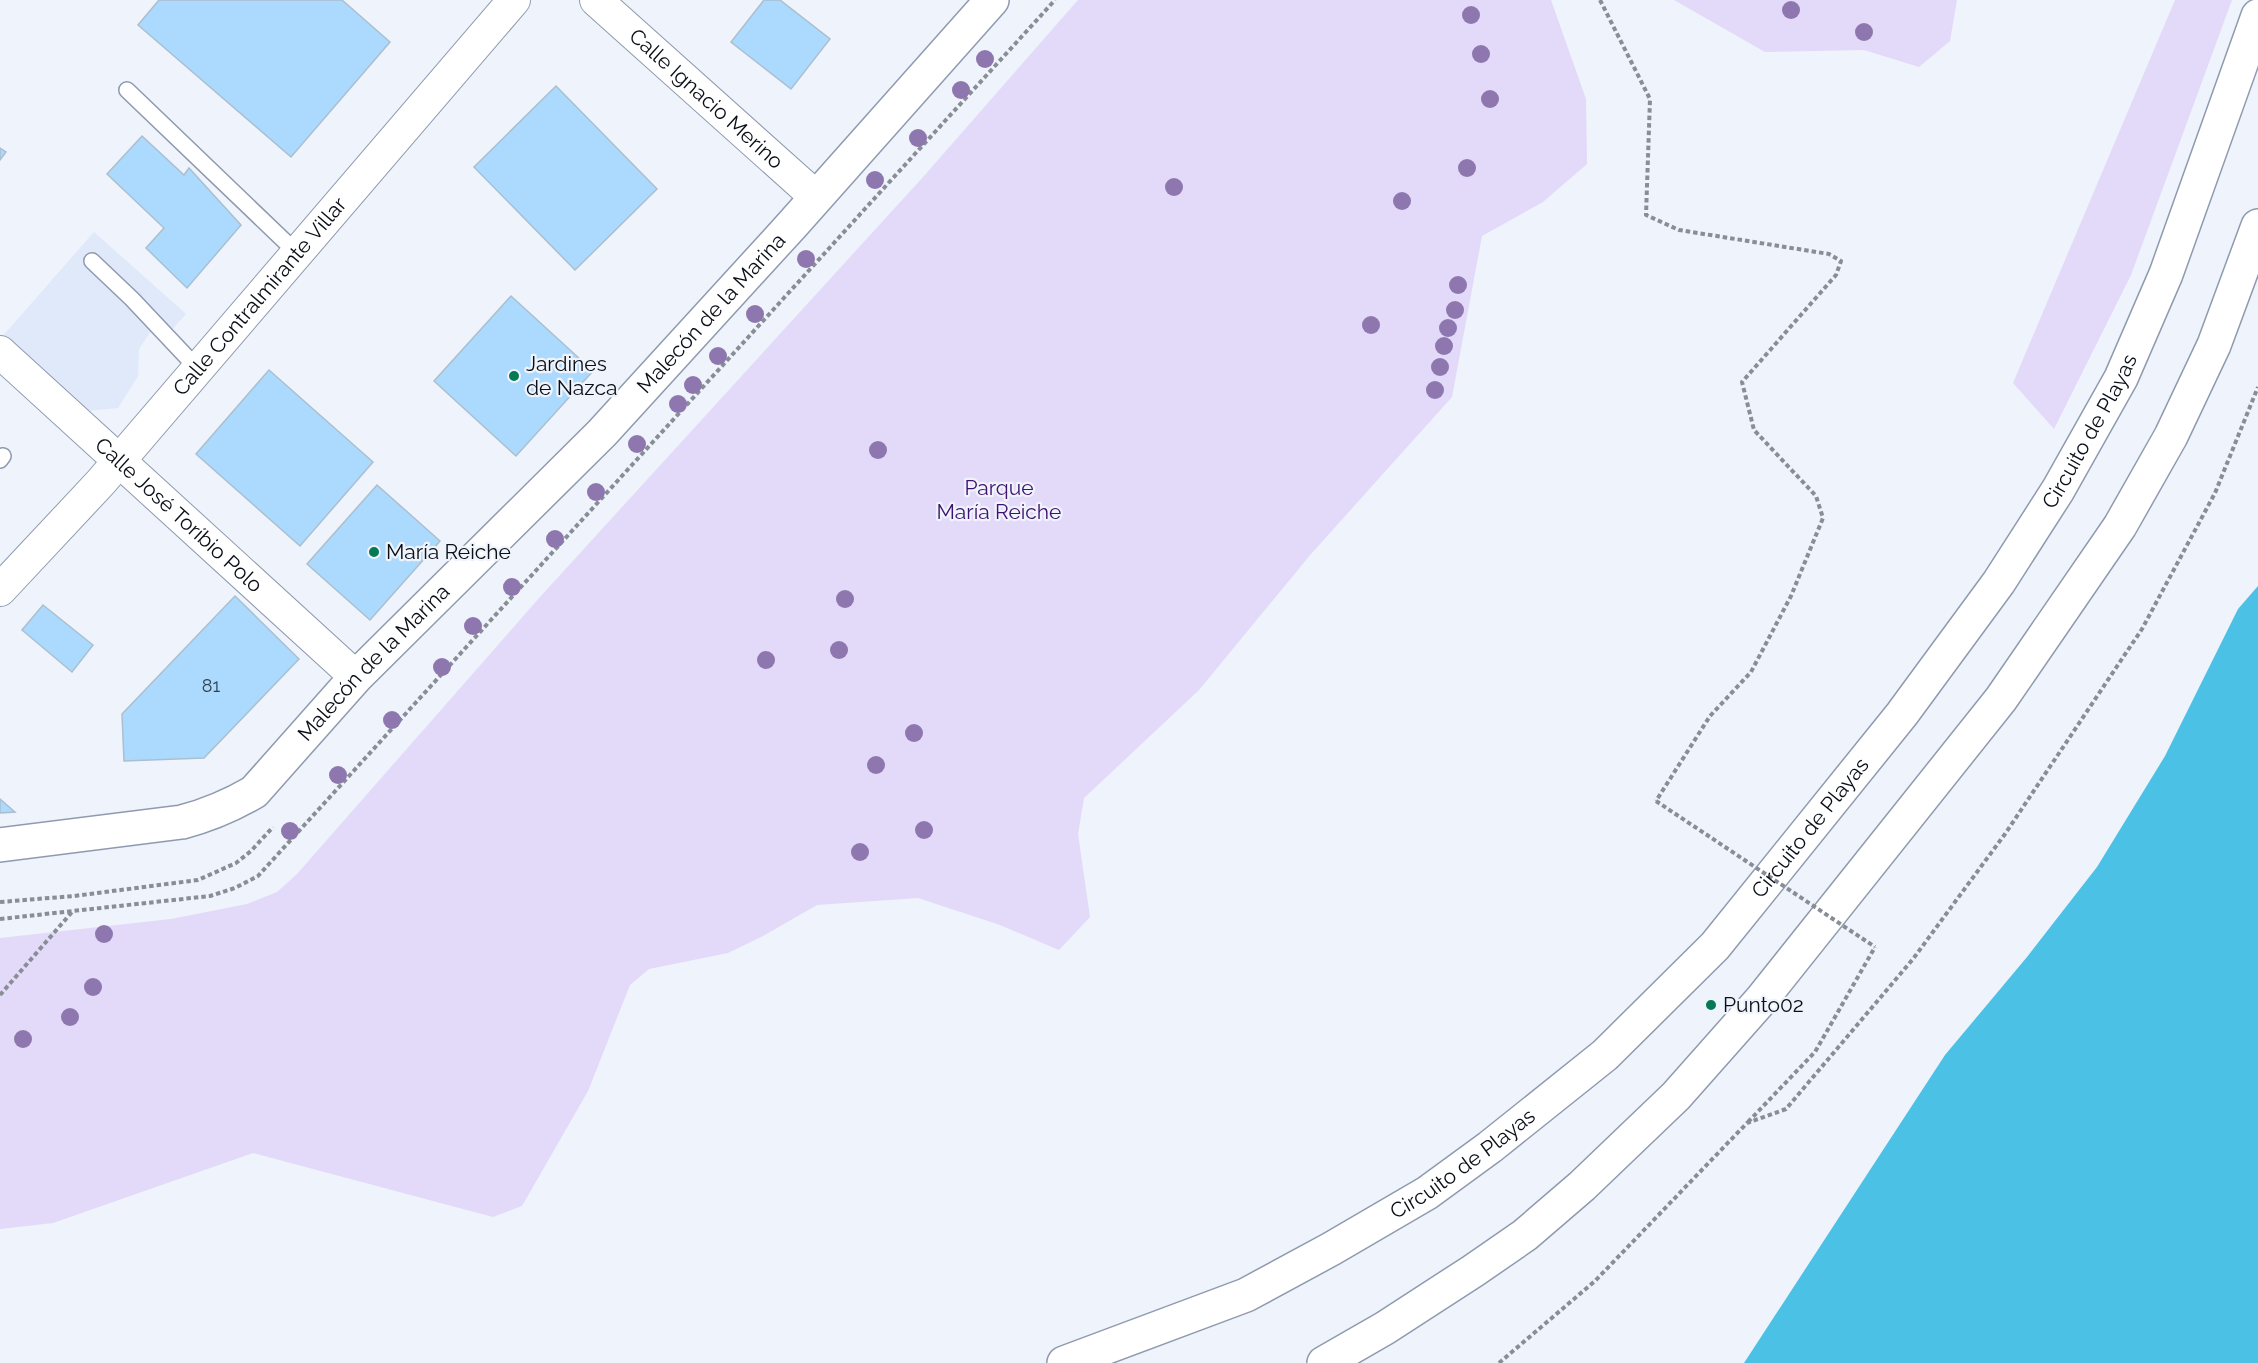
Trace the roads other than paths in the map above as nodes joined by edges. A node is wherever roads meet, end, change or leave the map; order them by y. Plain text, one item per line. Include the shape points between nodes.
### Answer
1 (514, 0) edge
2 (596, 0) edge
3 (992, 0) edge
4 (2258, 16) edge
5 (127, 90) dead end
6 (816, 197) junction
7 (2258, 226) edge
8 (297, 253) junction
9 (92, 261) dead end
10 (0, 352) edge
11 (198, 369) junction
12 (119, 460) junction
13 (1, 585) edge
14 (356, 677) junction
15 (0, 845) edge
16 (1064, 1363) edge
17 (1324, 1363) edge

1 - 8 street, Calle Contralmirante Villar
2 - 6 street, Calle Ignacio Merino
3 - 6 main road, Malecón de la Marina
4 - 16 main road, Circuito de Playas via 2166,274 2121,378 2058,490 1999,582 1902,714 1715,946 1605,1055 1490,1147 1426,1192 1246,1295
5 - 8 lane
6 - 14 main road, Malecón de la Marina via 602,433
7 - 17 main road via 2209,355 2172,436 2120,526 2001,699 1761,1000 1676,1096 1582,1186 1525,1234 1395,1322
8 - 11 street, Calle Contralmirante Villar
9 - 11 lane
10 - 12 street, Calle José Toríbio Polo
11 - 12 street, Calle Contralmirante Villar
12 - 13 street, Calle Contralmirante Villar
12 - 14 street, Calle José Toríbio Polo
14 - 15 main road, Malecón de la Marina via 271,775 254,792 232,805 182,822

